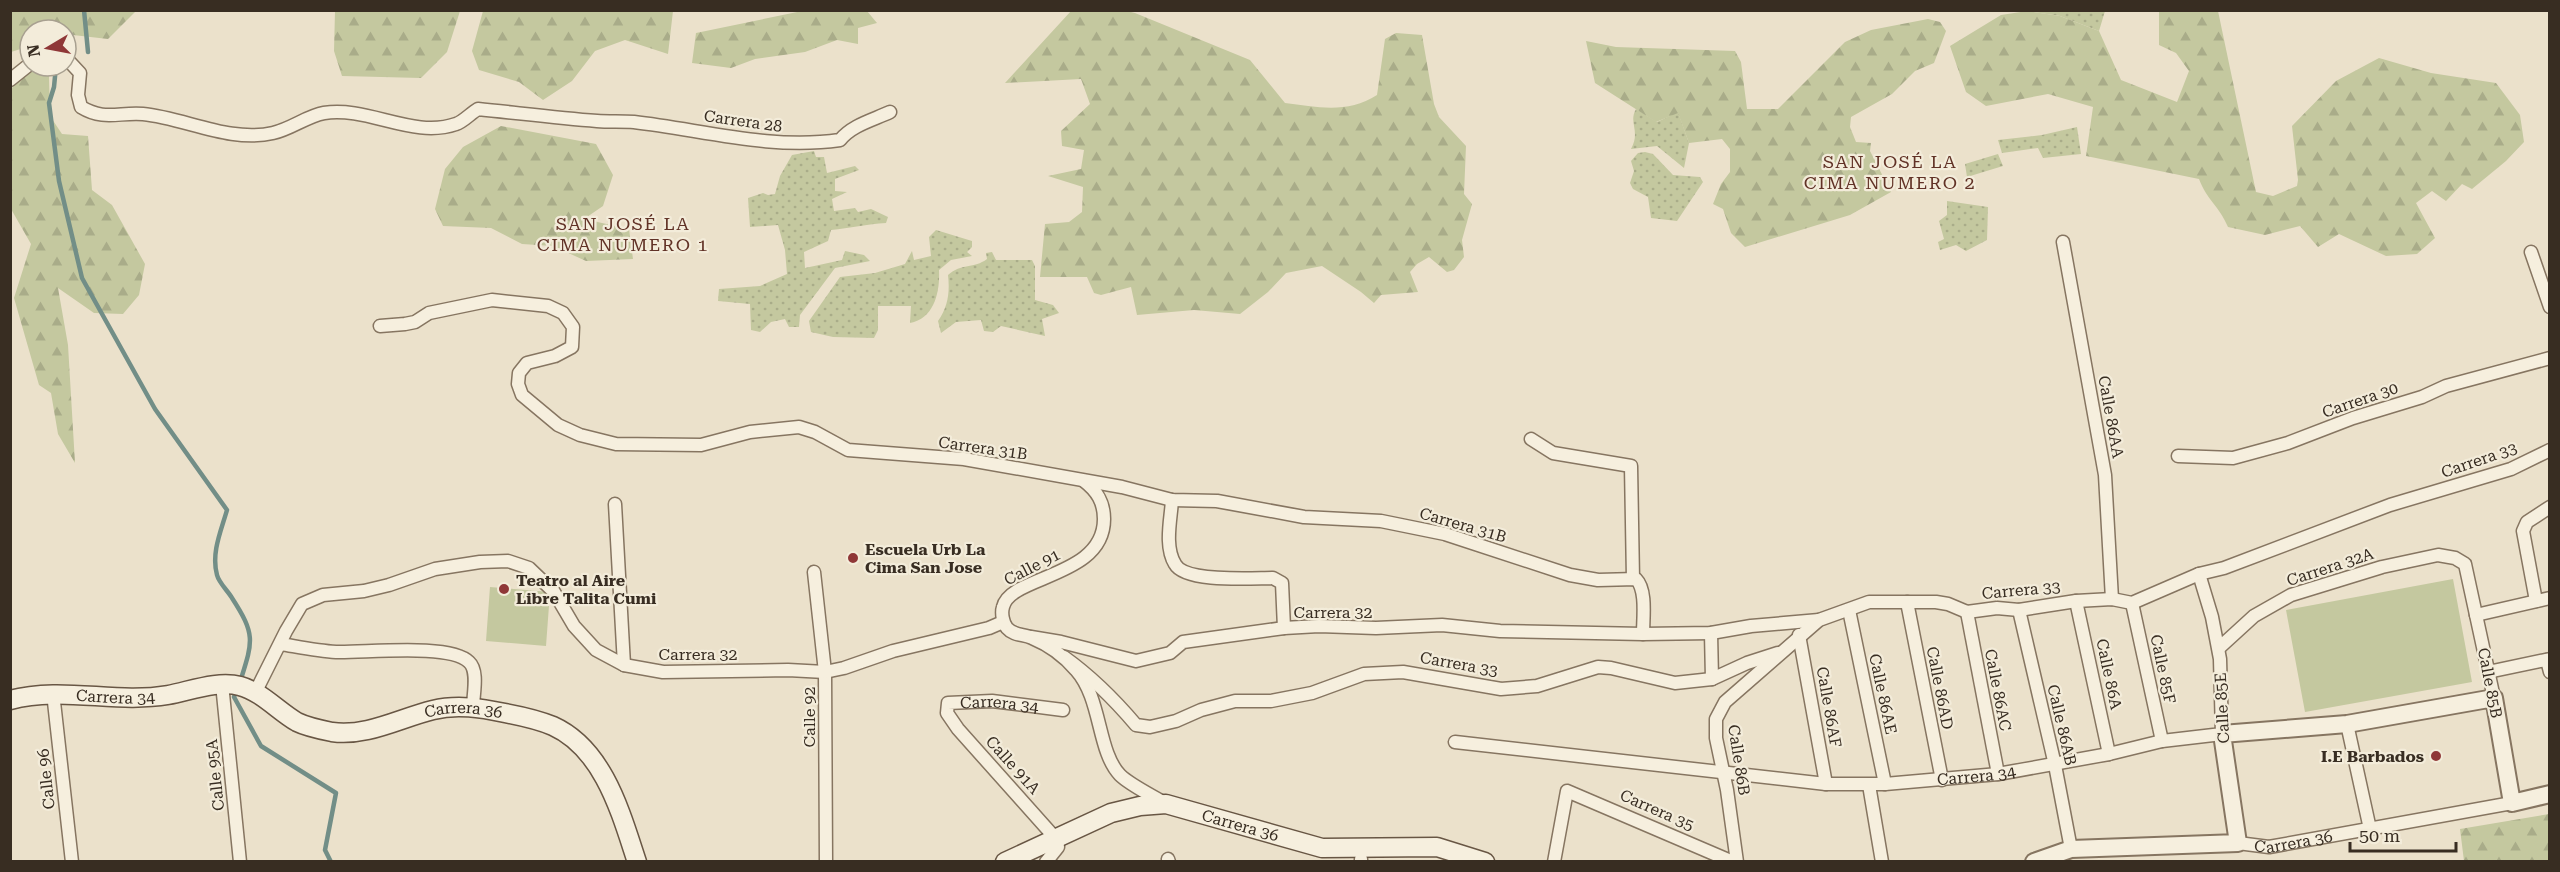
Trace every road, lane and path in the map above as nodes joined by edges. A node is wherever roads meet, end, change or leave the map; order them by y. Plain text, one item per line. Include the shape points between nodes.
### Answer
1 (78, 71) edge
2 (890, 112) dead end
3 (2063, 242) dead end
4 (2531, 252) dead end
5 (2550, 307) edge
6 (380, 326) dead end
7 (2550, 358) edge
8 (1531, 439) dead end
9 (2550, 450) edge
10 (2178, 456) dead end
11 (1084, 481) junction
12 (1172, 500) junction
13 (615, 504) dead end
14 (2550, 507) edge
15 (2465, 564) joint
16 (814, 572) dead end
17 (2199, 574) junction
18 (1633, 579) junction
19 (2550, 598) edge
20 (2112, 599) junction
21 (2076, 601) junction
22 (1907, 602) junction
23 (2536, 602) junction
24 (2132, 603) junction
25 (1849, 610) junction
26 (2019, 610) junction
27 (1967, 612) junction
28 (2476, 615) junction
29 (1819, 620) junction
30 (1003, 621) junction
31 (1284, 628) junction
32 (1711, 633) junction
33 (1643, 634) junction
34 (1799, 634) junction
35 (1031, 637) junction
36 (281, 644) junction
37 (2219, 648) junction
38 (1779, 653) junction
39 (1064, 657) junction
40 (2548, 659) edge
41 (624, 665) junction
42 (825, 672) junction
43 (2488, 672) junction
44 (2550, 672) edge
45 (1712, 679) junction
46 (222, 684) junction
47 (53, 693) junction
48 (255, 693) junction
49 (2494, 698) junction
50 (10, 700) edge
51 (473, 707) junction
52 (1063, 710) dead end
53 (947, 712) joint
54 (2346, 724) junction
55 (2222, 734) junction
56 (2162, 741) junction
57 (1455, 742) dead end
58 (2109, 754) junction
59 (2055, 765) junction
60 (1724, 772) junction
61 (1998, 774) junction
62 (1942, 780) junction
63 (1826, 784) junction
64 (1885, 784) junction
65 (1869, 785) junction
66 (2550, 794) edge
67 (2512, 803) junction
68 (1166, 804) junction
69 (2370, 829) junction
70 (1056, 838) junction
71 (2238, 843) junction
72 (2071, 849) junction
73 (1436, 854) edge
74 (72, 861) edge
75 (240, 861) edge
76 (637, 861) edge
77 (826, 861) edge
78 (1005, 861) edge
79 (1046, 861) edge
80 (1485, 861) edge
81 (1554, 861) edge
82 (1732, 861) edge
83 (1737, 861) edge
84 (1882, 861) edge
85 (2034, 861) edge

1 - 2 street, Carrera 28 via 81,107 89,112 113,117 129,113 156,115 247,134 273,133 324,113 360,115 426,128 456,124 478,109 634,122 764,143 810,144 840,140 857,126
3 - 20 street, Calle 86AA via 2105,475
4 - 5 street
6 - 11 street, Carrera 31B via 415,322 429,313 492,300 548,306 563,313 573,327 572,347 526,363 519,373 522,395 558,425 615,444 701,445 750,432 799,427 848,450 964,459
7 - 10 street, Carrera 30 via 2446,386 2288,443 2233,458
8 - 18 street via 1553,453 1631,466
9 - 17 street, Carrera 33 via 2511,470 2390,505
11 - 12 street, Carrera 31B
11 - 30 street, Calle 91 via 1101,499 1104,511 1098,541 1069,568 1011,593 1002,608
12 - 18 street, Carrera 31B via 1217,501 1304,517 1381,521 1445,534 1570,575
12 - 31 street via 1169,544 1175,566 1183,573 1209,577 1278,580 1282,583
13 - 41 street
14 - 23 street via 2527,522 2523,531
15 - 28 street, Calle 85B
15 - 37 street, Carrera 32A via 2438,555 2382,567 2291,595 2254,616
16 - 42 street, Calle 92
17 - 24 street, Carrera 33
17 - 37 street, Calle 85E
18 - 33 street via 1640,583
19 - 23 street
20 - 21 street, Carrera 33
20 - 24 street, Carrera 33
21 - 26 street, Carrera 33
21 - 58 street, Calle 86A
22 - 25 street, Carrera 33 via 1869,602
22 - 27 street, Carrera 33 via 1948,604
22 - 62 street, Calle 86AD
23 - 28 street
24 - 56 street, Calle 85F
25 - 29 street, Carrera 33
25 - 64 street, Calle 86AE
26 - 27 street, Carrera 33
26 - 59 street, Calle 86AB
27 - 61 street, Calle 86AC
28 - 43 street, Calle 85B
29 - 32 street
29 - 34 street, Carrera 33
30 - 35 street via 1013,633
30 - 42 street, Carrera 32
31 - 33 street, Carrera 32 via 1442,625 1500,631
31 - 35 street, Carrera 32 via 1183,642 1170,653 1136,661
32 - 33 street
32 - 45 street
34 - 38 street, Carrera 33
34 - 63 street, Calle 86AF
35 - 39 street
36 - 41 street, Carrera 32 via 302,604 323,595 389,585 435,569 508,561 528,568 554,592 574,626 596,651
36 - 48 street, Carrera 32
36 - 51 street via 335,652 434,651 458,655 470,662 474,672
37 - 55 street, Calle 85E
38 - 45 street, Carrera 33
38 - 60 street, Calle 86B via 1725,702 1716,719
39 - 45 street, Carrera 33 via 1096,681 1136,725 1150,727 1235,701 1271,701 1312,693 1365,674 1403,672 1501,689 1537,686 1598,667 1675,683
39 - 68 street via 1083,678 1120,776
40 - 43 street
40 - 44 street
41 - 42 street, Carrera 32 via 663,672
42 - 77 street, Calle 92
43 - 49 street, Calle 85B
46 - 47 main road, Carrera 34 via 130,699
46 - 48 main road, Carrera 36
46 - 75 street, Calle 95A
47 - 50 main road, Carrera 34
47 - 74 street, Calle 96
48 - 51 main road, Carrera 36 via 299,723 330,732 369,730 440,708
49 - 54 street, Carrera 34
49 - 67 street, Calle 85B
51 - 76 main road, Carrera 36 via 553,726 583,748 619,806
52 - 53 street, Carrera 34 via 992,701 954,701 948,703
53 - 70 street, Calle 91A
54 - 55 street, Carrera 34
54 - 69 street
55 - 56 street, Carrera 34
55 - 71 street, Calle 85E
56 - 58 street, Carrera 34
57 - 60 street, Carrera 34
58 - 59 street, Carrera 34
59 - 61 street, Carrera 34
59 - 72 street, Calle 86AB
60 - 63 street, Carrera 34
60 - 83 street, Calle 86B
61 - 62 street, Carrera 34
62 - 64 street, Carrera 34
63 - 65 street, Carrera 34
64 - 65 street, Carrera 34
65 - 84 street
66 - 67 street, Carrera 36
67 - 69 street, Carrera 36
68 - 70 main road, Carrera 36 via 1111,813
68 - 73 main road, Carrera 36 via 1322,848
69 - 71 street, Carrera 36 via 2269,847
70 - 78 main road, Carrera 36
70 - 79 street via 1058,847
71 - 72 street, Carrera 36
72 - 85 street, Carrera 36
73 - 80 main road, Carrera 36
81 - 82 street, Carrera 35 via 1567,791

